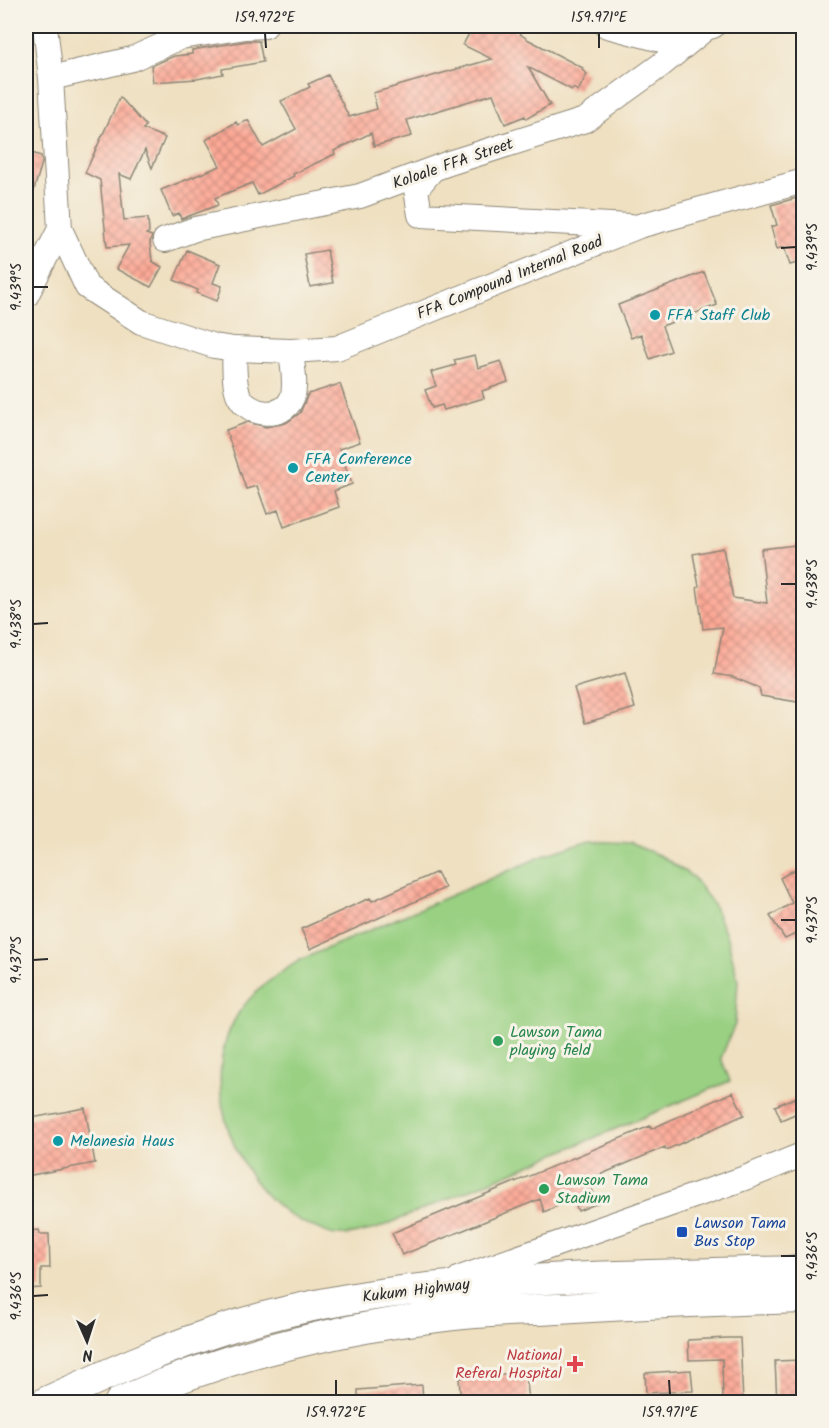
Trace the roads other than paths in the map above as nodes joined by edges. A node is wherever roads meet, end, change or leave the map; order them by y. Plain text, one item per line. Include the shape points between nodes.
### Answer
1 (45, 26) edge
2 (266, 26) edge
3 (607, 26) edge
4 (712, 26) edge
5 (684, 46) junction
6 (51, 78) junction
7 (432, 170) junction
8 (804, 181) edge
9 (639, 226) junction
10 (60, 229) junction
11 (165, 240) dead end
12 (26, 296) edge
13 (224, 348) junction
14 (291, 351) junction
15 (804, 1154) edge
16 (804, 1271) edge
17 (435, 1286) junction
18 (804, 1298) edge
19 (46, 1402) edge
20 (120, 1402) edge

1 - 6 street
2 - 6 street via 181,37 132,59
3 - 5 street
4 - 5 street, Koloale FFA Street
5 - 7 street, Koloale FFA Street via 585,120
6 - 10 street
7 - 9 street via 416,189 420,215
7 - 11 street, Koloale FFA Street via 360,196 195,229
8 - 9 street, FFA Compound Internal Road
9 - 14 street, FFA Compound Internal Road via 337,348
10 - 12 street
10 - 13 street, FFA Compound Internal Road via 87,287 141,322
13 - 14 street, FFA Compound Internal Road
13 - 14 street via 239,396 248,407 264,413 283,409 291,399
15 - 17 street
16 - 17 main road, Kukum Highway
17 - 19 main road, Kukum Highway via 282,1313 228,1328 143,1359
18 - 20 main road, Kukum Highway via 445,1316 378,1326 235,1359

